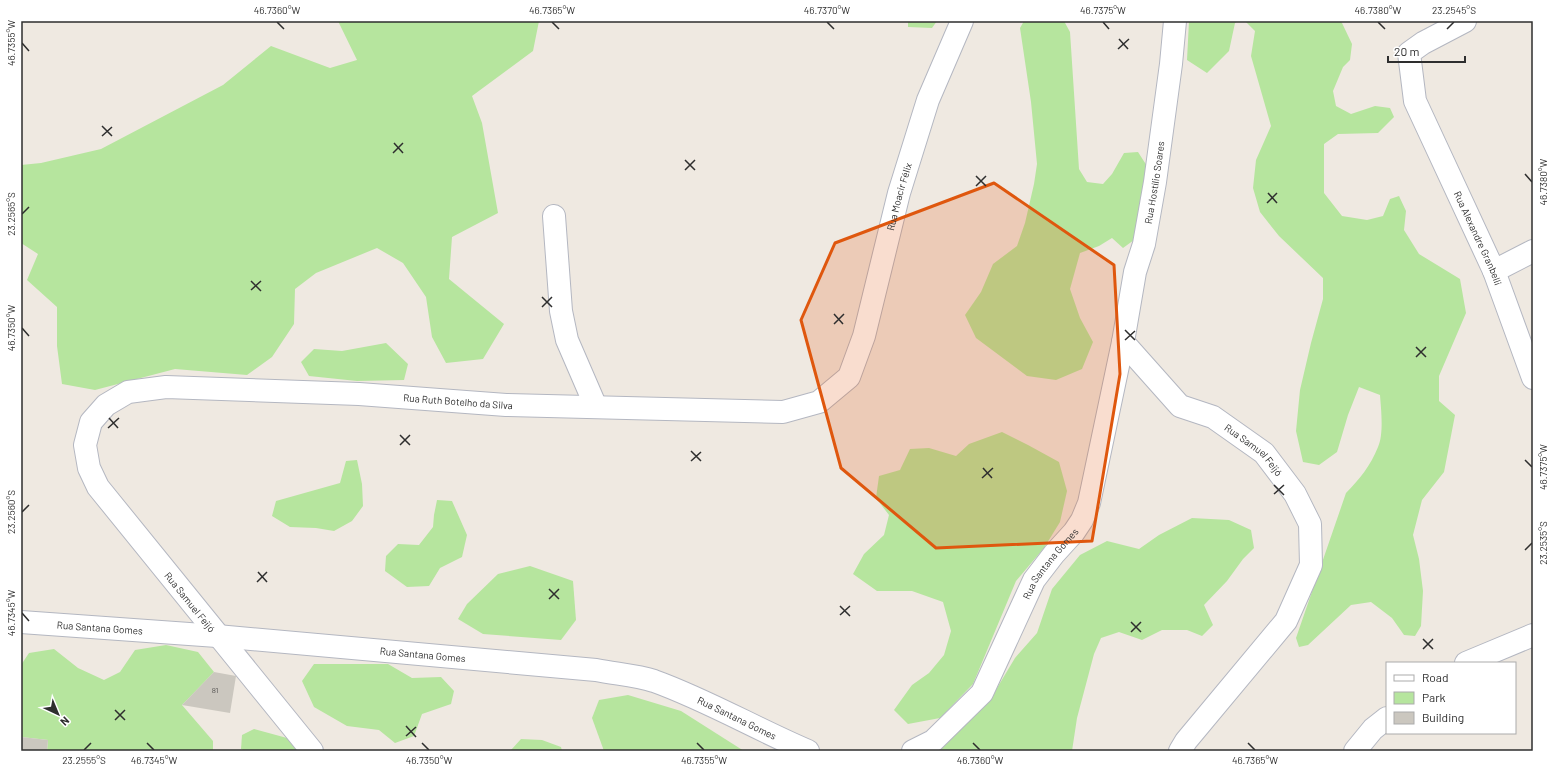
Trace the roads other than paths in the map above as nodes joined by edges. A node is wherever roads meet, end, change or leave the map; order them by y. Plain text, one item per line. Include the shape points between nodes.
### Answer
1 (962, 21) edge
2 (1175, 21) edge
3 (1465, 21) edge
4 (554, 216) dead end
5 (1533, 251) edge
6 (1494, 270) junction
7 (1123, 342) junction
8 (850, 377) joint
9 (1533, 378) edge
10 (596, 407) junction
11 (85, 445) joint
12 (21, 622) edge
13 (1533, 635) edge
14 (217, 636) junction
15 (1468, 662) edge
16 (1386, 719) edge
17 (312, 751) edge
18 (808, 751) edge
19 (912, 751) edge
20 (1180, 751) edge
21 (1355, 751) edge

1 - 8 street, Rua Moacir Félix via 928,100 901,186 864,336
2 - 7 street, Rua Hostílio Soares via 1155,182
3 - 6 street, Rua Alexandre Granbelli via 1408,53 1415,101
4 - 10 street via 565,333
5 - 6 street
6 - 9 street, Rua Alexandre Granbelli
7 - 19 street, Rua Santana Gomes via 1089,503 1082,520 1034,580 982,693 933,741
7 - 20 street, Rua Samuel Feijó via 1180,406 1213,417 1264,454 1296,494 1310,524 1311,565 1286,621
8 - 10 street, Rua Ruth Botelho da Silva via 819,402 783,412
10 - 11 street, Rua Ruth Botelho da Silva via 506,405 359,394 166,386 128,392 106,405 91,422
11 - 14 street, Rua Samuel Feijó via 89,468 98,487
12 - 14 street, Rua Santana Gomes
13 - 15 street
14 - 17 street, Rua Samuel Feijó
14 - 18 street, Rua Santana Gomes via 596,670 652,681 691,696
16 - 21 street via 1373,729

